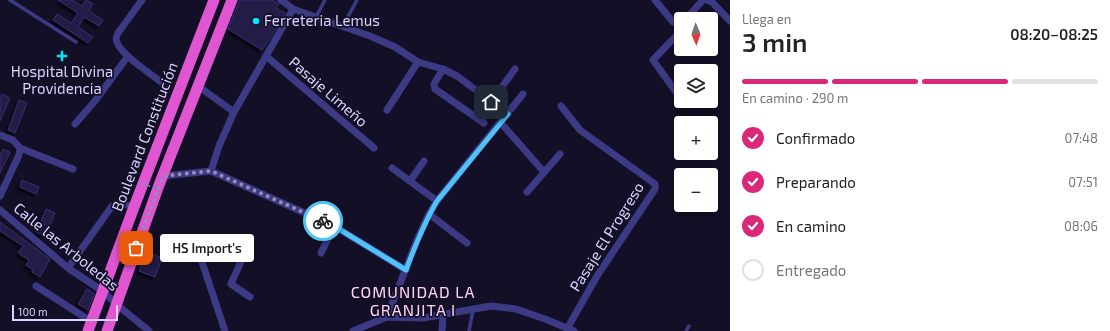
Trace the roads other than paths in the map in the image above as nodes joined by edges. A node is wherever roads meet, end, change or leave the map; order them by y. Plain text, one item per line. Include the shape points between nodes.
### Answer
1 (10, 0) edge
2 (142, 0) edge
3 (214, 0) edge
4 (232, 0) edge
5 (281, 0) edge
6 (324, 0) edge
7 (357, 0) edge
8 (656, 0) edge
9 (703, 0) edge
10 (707, 0) edge
11 (293, 8) junction
12 (692, 12) edge
13 (316, 17) junction
14 (730, 21) edge
15 (674, 22) edge
16 (343, 26) junction
17 (674, 38) edge
18 (76, 42) dead end
19 (128, 56) junction
20 (266, 56) junction
21 (418, 62) junction
22 (443, 69) junction
23 (515, 69) dead end
24 (161, 82) dead end
25 (198, 86) junction
26 (674, 90) edge
27 (523, 94) dead end
28 (491, 102) junction
29 (561, 106) dead end
30 (387, 110) dead end
31 (234, 112) junction
32 (508, 114) junction
33 (501, 123) junction
34 (75, 124) dead end
35 (484, 124) dead end
36 (0, 135) edge
37 (20, 148) junction
38 (374, 148) dead end
39 (560, 154) dead end
40 (424, 160) dead end
41 (392, 168) dead end
42 (73, 169) dead end
43 (211, 171) junction
44 (544, 172) junction
45 (163, 176) junction
46 (410, 181) junction
47 (528, 192) dead end
48 (0, 196) edge
49 (437, 201) junction
50 (134, 207) junction
51 (0, 210) edge
52 (429, 214) junction
53 (334, 226) junction
54 (250, 241) dead end
55 (467, 243) dead end
56 (321, 253) dead end
57 (243, 258) junction
58 (68, 268) junction
59 (406, 270) junction
60 (36, 286) dead end
61 (104, 292) junction
62 (250, 297) dead end
63 (116, 304) junction
64 (473, 308) junction
65 (387, 316) junction
66 (444, 316) junction
67 (689, 326) dead end
68 (90, 327) edge
69 (567, 328) junction
70 (107, 331) edge
71 (149, 331) edge
72 (225, 331) edge
73 (353, 331) edge
74 (442, 331) edge
75 (469, 331) edge
76 (574, 331) edge
77 (686, 331) edge

1 - 18 lane
2 - 19 street via 116,38 121,50
3 - 50 highway, Boulevard Constitución
4 - 25 highway, Boulevard Constitución
5 - 11 street
6 - 13 lane
7 - 16 lane
8 - 15 street
9 - 12 street
10 - 14 street
11 - 13 street
11 - 20 street
13 - 16 street
16 - 21 street via 389,44
17 - 26 street via 653,60
19 - 24 street
19 - 34 street
20 - 31 street
20 - 38 street, Pasaje Limeño
21 - 22 street
21 - 30 street
22 - 28 street via 457,76
22 - 35 street via 434,84 435,89
23 - 28 street
25 - 31 street
25 - 45 highway, Boulevard Constitución
27 - 32 street
28 - 32 street
29 - 69 street, Pasaje El Progreso via 580,130 655,184 655,189 597,276
31 - 43 street
32 - 33 street
33 - 44 street
33 - 49 street
36 - 37 street via 14,140
37 - 42 street
37 - 48 street
39 - 44 street
40 - 46 street
41 - 46 street
43 - 45 street
43 - 53 street
44 - 47 street
45 - 63 highway, Boulevard Constitución
46 - 49 street
49 - 52 street
50 - 58 street via 120,203 112,206
50 - 61 highway, Boulevard Constitución
51 - 58 street, Calle las Arboledas
52 - 55 street
52 - 59 street
53 - 56 street
53 - 59 street
54 - 57 street
57 - 62 street via 231,284
57 - 72 street via 203,242 196,245
58 - 61 street, Calle las Arboledas
59 - 65 street
60 - 68 street
61 - 63 street, Calle las Arboledas
61 - 68 highway, Boulevard Constitución
63 - 70 highway, Boulevard Constitución
63 - 71 street, Calle las Arboledas
64 - 66 street
64 - 69 street via 491,306 516,309
64 - 75 lane
65 - 66 street
65 - 73 street
66 - 74 street
67 - 77 lane
69 - 76 street

